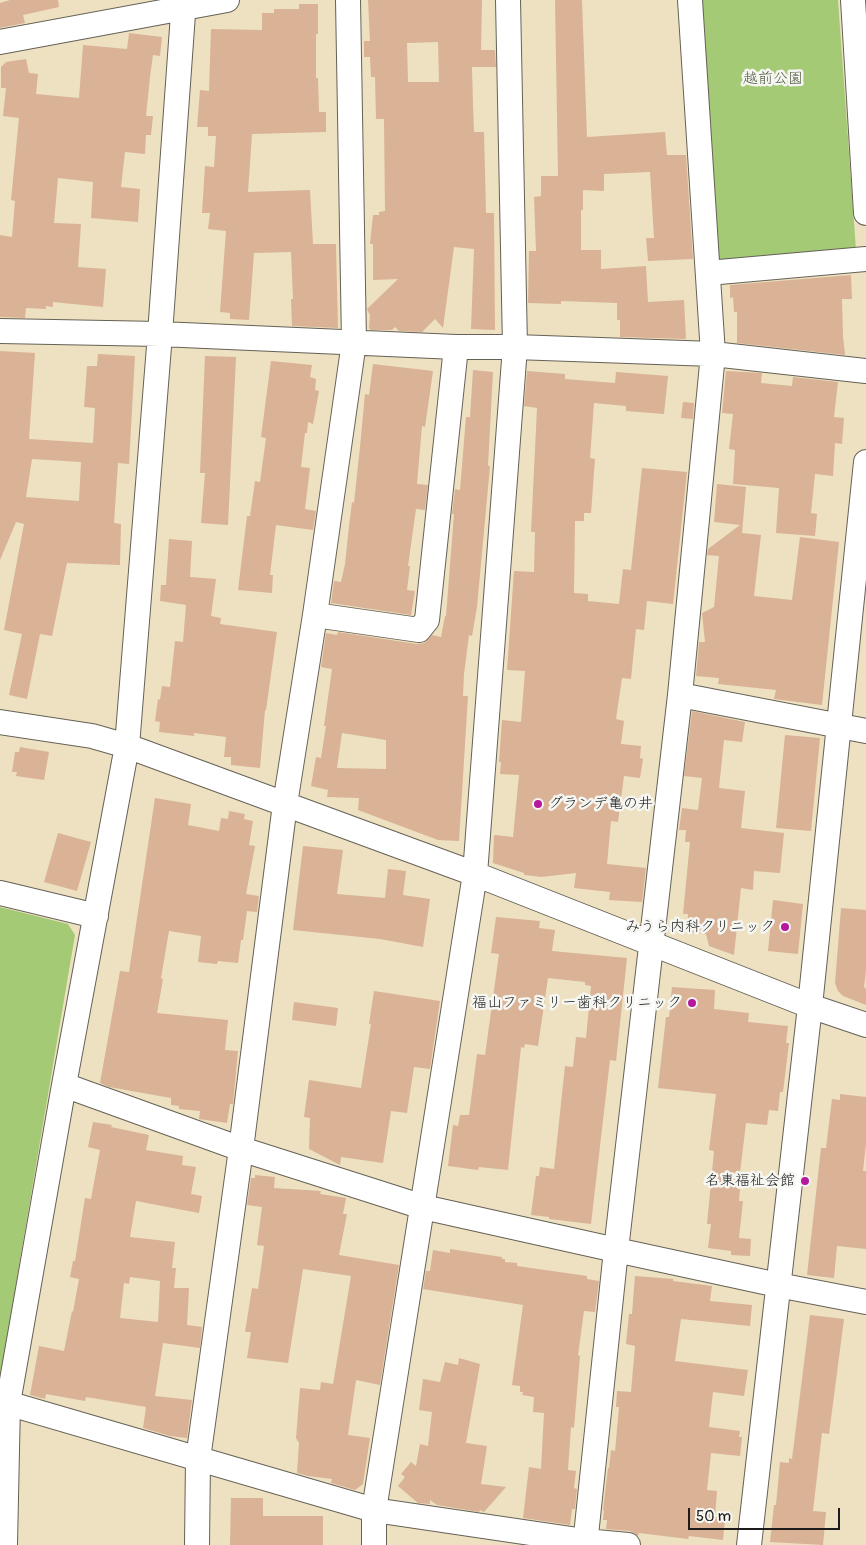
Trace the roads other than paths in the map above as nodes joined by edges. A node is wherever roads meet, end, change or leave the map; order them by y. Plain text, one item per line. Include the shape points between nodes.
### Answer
1 (227, 0) edge
2 (348, 0) edge
3 (508, 0) edge
4 (690, 0) edge
5 (853, 0) edge
6 (184, 4) edge
7 (0, 42) edge
8 (866, 213) edge
9 (866, 259) edge
10 (708, 273) junction
11 (0, 331) edge
12 (160, 334) junction
13 (354, 342) junction
14 (456, 347) junction
15 (514, 347) junction
16 (713, 354) junction
17 (866, 370) edge
18 (866, 462) edge
19 (315, 615) junction
20 (680, 695) junction
21 (0, 722) edge
22 (839, 725) junction
23 (866, 730) edge
24 (127, 746) junction
25 (286, 804) junction
26 (475, 874) junction
27 (0, 893) edge
28 (96, 916) junction
29 (652, 943) junction
30 (810, 1006) junction
31 (866, 1025) edge
32 (64, 1085) junction
33 (241, 1149) junction
34 (423, 1207) junction
35 (616, 1250) junction
36 (778, 1285) junction
37 (866, 1302) edge
38 (4, 1402) edge
39 (198, 1459) junction
40 (374, 1510) junction
41 (585, 1543) edge
42 (5, 1545) edge
43 (197, 1545) edge
44 (374, 1545) edge
45 (628, 1545) edge
46 (749, 1545) edge

1 - 6 street
2 - 13 street
3 - 15 street
4 - 10 street
5 - 8 street
6 - 7 street
6 - 12 street
9 - 10 street
10 - 16 street
11 - 12 street
12 - 13 street
12 - 24 street
13 - 14 street
13 - 19 street
14 - 15 street
14 - 19 street via 427,620 419,630
15 - 16 street
15 - 26 street
16 - 17 street
16 - 20 street
18 - 22 street
19 - 25 street
20 - 22 street
20 - 29 street
21 - 24 street via 92,736
22 - 23 street
22 - 30 street
24 - 25 street
24 - 28 street
25 - 26 street
25 - 33 street
26 - 29 street
26 - 34 street
27 - 28 street
28 - 32 street
29 - 30 street
29 - 35 street
30 - 31 street
30 - 36 street
32 - 33 street
32 - 38 street
33 - 34 street
33 - 39 street
34 - 35 street
34 - 40 street
35 - 36 street
35 - 41 street
36 - 37 street
36 - 46 street
38 - 39 street
38 - 42 street
39 - 40 street
39 - 43 street
40 - 41 street
40 - 44 street
41 - 45 street

